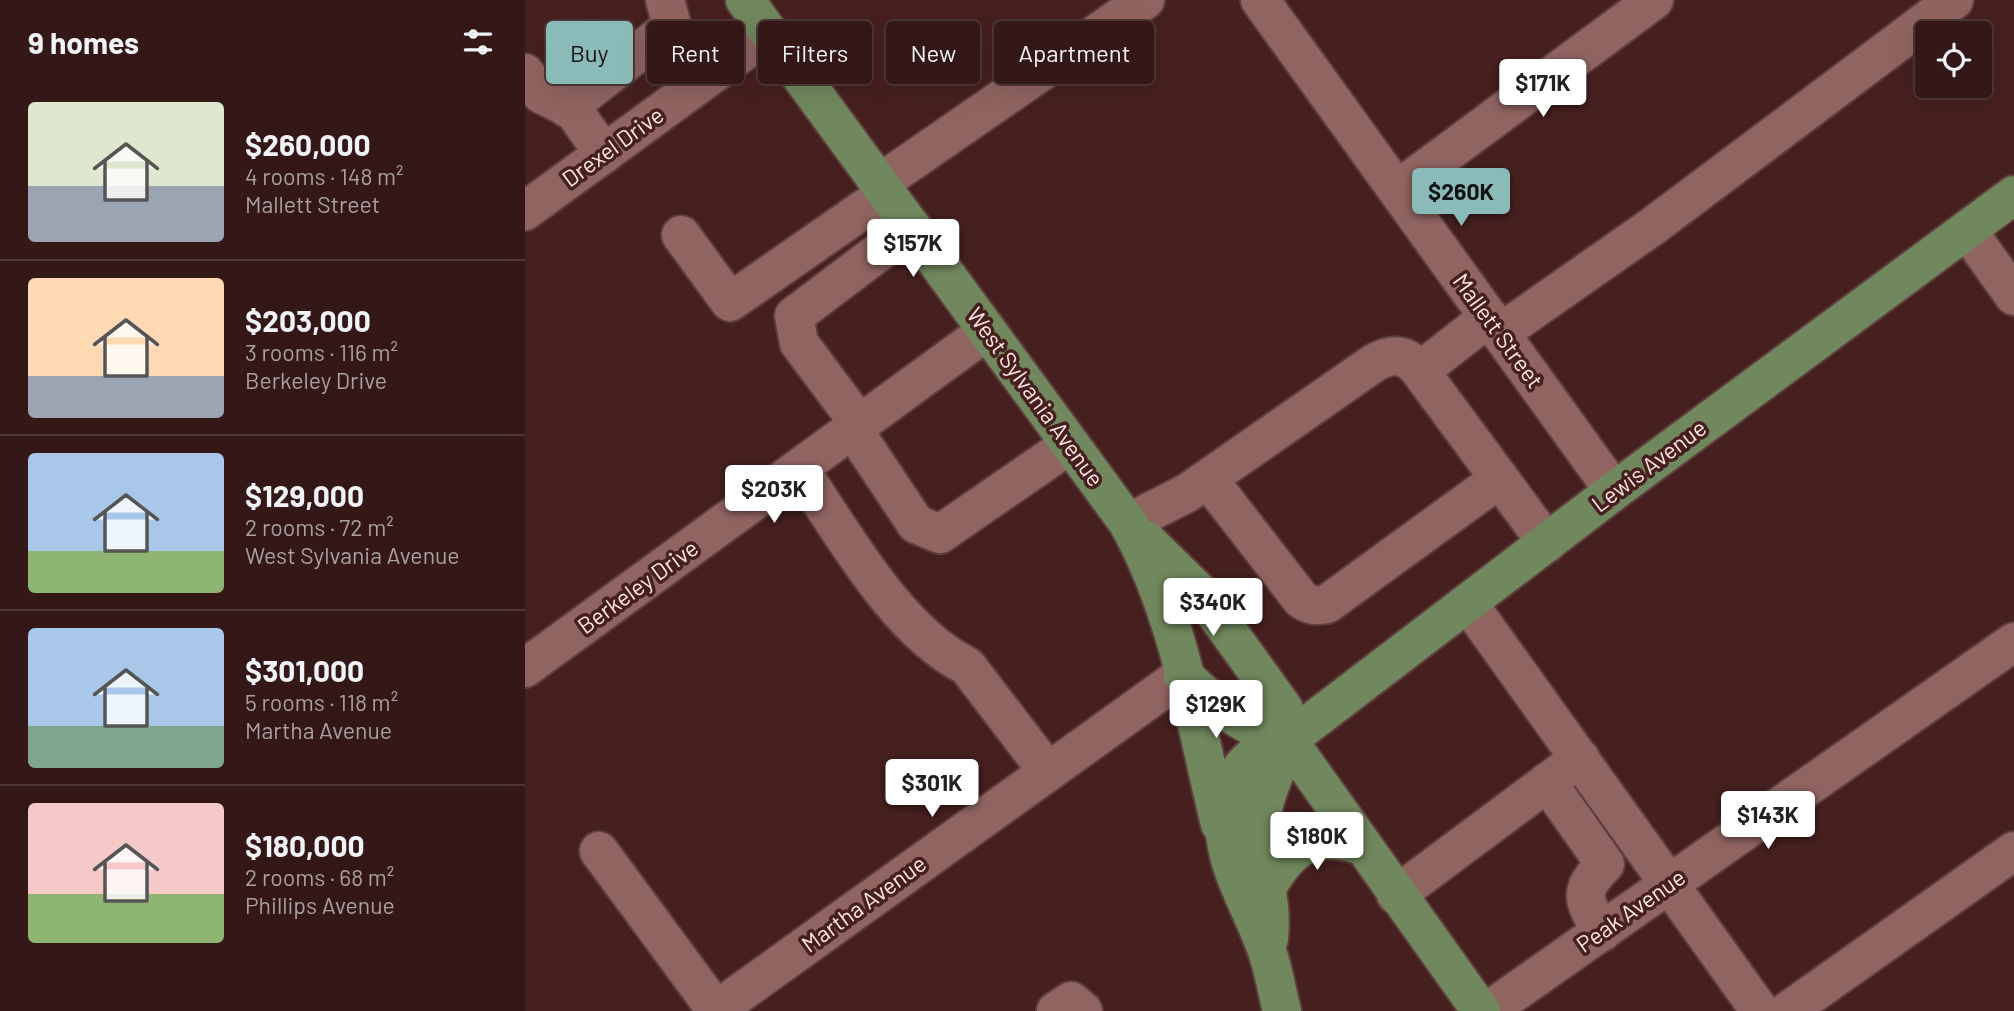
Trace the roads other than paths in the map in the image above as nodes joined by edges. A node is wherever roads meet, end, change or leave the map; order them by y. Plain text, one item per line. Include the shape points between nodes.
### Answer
1 (666, 0) edge
2 (745, 0) edge
3 (1145, 0) edge
4 (1260, 0) edge
5 (1654, 0) edge
6 (1954, 0) edge
7 (760, 21) edge
8 (758, 41) edge
9 (525, 73) edge
10 (807, 84) edge
11 (567, 108) junction
12 (604, 154) junction
13 (883, 188) junction
14 (1397, 190) junction
15 (2014, 195) edge
16 (525, 211) edge
17 (912, 227) junction
18 (1967, 230) junction
19 (681, 235) dead end
20 (2014, 296) edge
21 (1494, 325) junction
22 (987, 331) junction
23 (1420, 370) junction
24 (857, 428) junction
25 (1069, 445) junction
26 (800, 470) junction
27 (1499, 478) junction
28 (1208, 479) junction
29 (1614, 491) junction
30 (1128, 523) junction
31 (1546, 543) junction
32 (1468, 603) junction
33 (2014, 642) edge
34 (1252, 664) junction
35 (525, 668) edge
36 (1183, 675) junction
37 (1287, 740) junction
38 (1580, 758) junction
39 (1048, 772) junction
40 (1547, 782) junction
41 (1223, 836) junction
42 (1362, 846) junction
43 (599, 851) dead end
44 (2014, 851) edge
45 (1648, 853) junction
46 (1605, 864) junction
47 (1671, 883) junction
48 (1268, 886) junction
49 (1396, 895) junction
50 (1602, 932) junction
51 (1267, 953) junction
52 (716, 1011) edge
53 (1056, 1011) edge
54 (1083, 1011) edge
55 (1282, 1011) edge
56 (1481, 1011) edge
57 (1488, 1011) edge
58 (1761, 1011) edge
59 (1789, 1011) edge

1 - 11 street via 671,22 667,30
2 - 7 main road, West Sylvania Avenue
3 - 13 street
4 - 14 street, Mallett Street
5 - 14 street
6 - 21 street via 1653,226
8 - 12 street, Drexel Drive
9 - 11 street via 541,94
10 - 13 main road, West Sylvania Avenue
11 - 12 street
12 - 16 street, Drexel Drive
13 - 17 main road, West Sylvania Avenue
13 - 19 street via 730,302
14 - 21 street, Mallett Street
15 - 18 main road, Lewis Avenue
17 - 22 main road, West Sylvania Avenue
17 - 24 street via 794,316 799,343
18 - 20 street
18 - 29 main road, Lewis Avenue
21 - 23 street
21 - 29 street, Mallett Street
22 - 24 street, Berkeley Drive
22 - 25 main road, West Sylvania Avenue
23 - 27 street
23 - 28 street via 1412,360 1387,355
24 - 25 street via 916,524 940,534
24 - 26 street, Berkeley Drive
25 - 30 main road, West Sylvania Avenue
26 - 35 street, Berkeley Drive
26 - 39 street via 902,612 947,656 967,666
27 - 28 street via 1327,604 1317,606 1301,599
27 - 31 street
28 - 30 street
29 - 31 main road, Lewis Avenue
30 - 34 main road, West Sylvania Avenue via 1202,595
30 - 36 main road, West Sylvania Avenue via 1147,557
31 - 32 main road, Lewis Avenue
32 - 37 main road, Lewis Avenue
32 - 38 street
33 - 47 street, Peak Avenue
34 - 36 main road
34 - 37 main road, West Sylvania Avenue via 1284,709
36 - 37 main road via 1251,729
36 - 39 street, Martha Avenue
36 - 41 main road, West Sylvania Avenue
37 - 41 main road, Lewis Avenue via 1265,747 1236,773 1227,799
37 - 42 main road, West Sylvania Avenue
37 - 48 main road via 1262,808 1260,841
38 - 40 street
38 - 45 street
39 - 52 street, Martha Avenue
40 - 46 street
40 - 49 street
41 - 51 main road, West Sylvania Avenue via 1234,876
42 - 48 main road via 1338,838 1296,848
42 - 49 main road, West Sylvania Avenue
43 - 52 street
44 - 59 street
45 - 46 street
45 - 47 street
46 - 50 street via 1587,883 1584,894
47 - 50 street, Peak Avenue
47 - 58 street
48 - 51 main road
49 - 56 main road, West Sylvania Avenue
50 - 57 street, Peak Avenue
51 - 55 main road
53 - 54 street via 1071,1001

